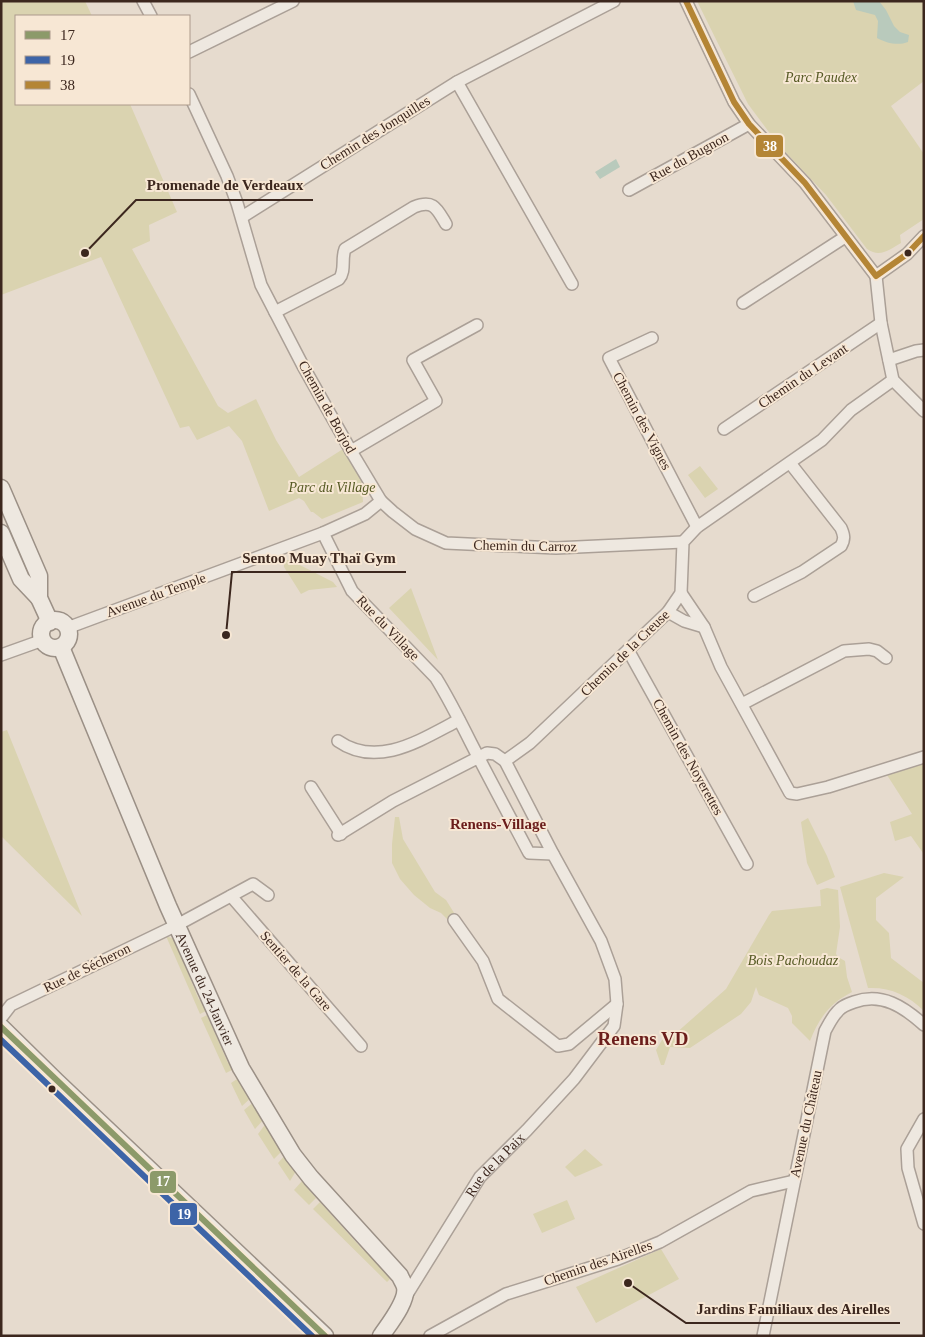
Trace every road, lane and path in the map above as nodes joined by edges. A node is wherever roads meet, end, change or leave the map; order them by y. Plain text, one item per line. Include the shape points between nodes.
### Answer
1 (143, 1) edge
2 (293, 1) edge
3 (614, 1) edge
4 (686, 1) edge
5 (150, 15) edge
6 (190, 52) edge
7 (457, 82) junction
8 (190, 96) edge
9 (749, 124) junction
10 (629, 190) dead end
11 (242, 217) junction
12 (446, 224) dead end
13 (846, 236) junction
14 (924, 236) edge
15 (924, 247) edge
16 (912, 249) junction
17 (876, 276) junction
18 (572, 284) dead end
19 (742, 303) dead end
20 (275, 312) junction
21 (881, 323) junction
22 (477, 325) dead end
23 (652, 338) dead end
24 (924, 350) edge
25 (889, 360) junction
26 (893, 380) junction
27 (924, 411) edge
28 (724, 429) dead end
29 (351, 451) junction
30 (790, 463) junction
31 (1, 488) edge
32 (381, 501) junction
33 (698, 527) junction
34 (1, 533) edge
35 (324, 533) junction
36 (683, 542) junction
37 (681, 593) junction
38 (754, 596) dead end
39 (39, 598) junction
40 (668, 612) junction
41 (50, 622) junction
42 (704, 627) junction
43 (68, 628) junction
44 (43, 640) junction
45 (61, 647) junction
46 (628, 650) junction
47 (1, 655) edge
48 (886, 658) dead end
49 (742, 704) junction
50 (459, 720) junction
51 (338, 740) dead end
52 (479, 757) junction
53 (924, 757) edge
54 (504, 761) junction
55 (311, 788) dead end
56 (553, 854) junction
57 (748, 864) dead end
58 (268, 895) dead end
59 (231, 896) junction
60 (454, 920) dead end
61 (177, 925) junction
62 (617, 1004) junction
63 (1, 1018) edge
64 (924, 1026) edge
65 (1, 1027) edge
66 (361, 1046) dead end
67 (924, 1119) edge
68 (794, 1181) junction
69 (924, 1224) edge
70 (406, 1296) junction
71 (325, 1336) edge
72 (381, 1336) edge
73 (430, 1336) edge
74 (763, 1336) edge

1 - 5 street
2 - 6 street
3 - 7 street, Chemin des Jonquilles
4 - 9 street via 734,102
7 - 11 street, Chemin des Jonquilles
7 - 18 street
8 - 11 street, Chemin de Borjod
9 - 10 street, Rue du Bugnon
9 - 13 street via 805,183
11 - 20 street, Chemin de Borjod via 261,285
12 - 20 street via 437,207 421,204 414,207 345,249 339,279
13 - 17 street
13 - 19 street
14 - 16 street
15 - 16 street
16 - 17 street
17 - 21 street
20 - 29 street, Chemin de Borjod
21 - 25 street
21 - 28 street, Chemin du Levant
22 - 29 street via 412,360 436,401
23 - 33 street, Chemin des Vignes via 609,358
24 - 25 street
25 - 26 street
26 - 27 street
26 - 30 street via 851,410 822,440
29 - 32 street, Chemin de Borjod
30 - 33 street
30 - 38 street via 841,528 844,538 841,546 802,572
31 - 39 street via 39,576
32 - 35 street, Avenue du Temple via 364,514
32 - 36 street, Chemin du Carroz via 415,529 446,543 556,548
33 - 36 street
34 - 39 street via 21,579
35 - 43 street, Avenue du Temple
35 - 50 street, Rue du Village via 352,591 436,678
36 - 37 street
37 - 40 street, Chemin de la Creuse
37 - 42 street
39 - 41 street
40 - 42 street
40 - 46 street, Chemin de la Creuse
41 - 43 street via 62,622
41 - 44 street via 42,631
42 - 49 street via 721,668
43 - 45 street via 69,637
44 - 45 street via 48,646
44 - 47 street
45 - 61 street, Avenue du 24-Janvier
46 - 54 street, Chemin de la Creuse via 530,743
46 - 57 street, Chemin des Noyerettes
48 - 49 street via 869,649 844,650
49 - 53 street via 790,793 828,787
50 - 51 street via 390,751 368,754 349,749
50 - 52 street, Rue du Village
52 - 54 street via 495,754
52 - 55 street via 393,801 339,835
52 - 56 street, Rue du Village via 529,853
54 - 56 street, Rue de la Paix
56 - 62 street, Rue de la Paix via 601,941 615,979
58 - 59 street via 253,884
59 - 61 street
59 - 66 street, Sentier de la Gare
60 - 62 street via 483,961 498,999 558,1046 569,1044
61 - 63 street, Rue de Sécheron via 11,1005
61 - 70 street, Avenue du 24-Janvier via 241,1068 293,1155 400,1276
62 - 70 street, Rue de la Paix via 614,1026 574,1079 480,1177
64 - 68 street, Avenue du Château via 899,1006 880,999 858,1000 836,1013 825,1031
65 - 71 street
67 - 69 street via 907,1149 908,1168
68 - 73 street, Chemin des Airelles via 751,1191 660,1242 618,1259 506,1294
68 - 74 street, Avenue du Château
70 - 72 street, Rue de la Paix

